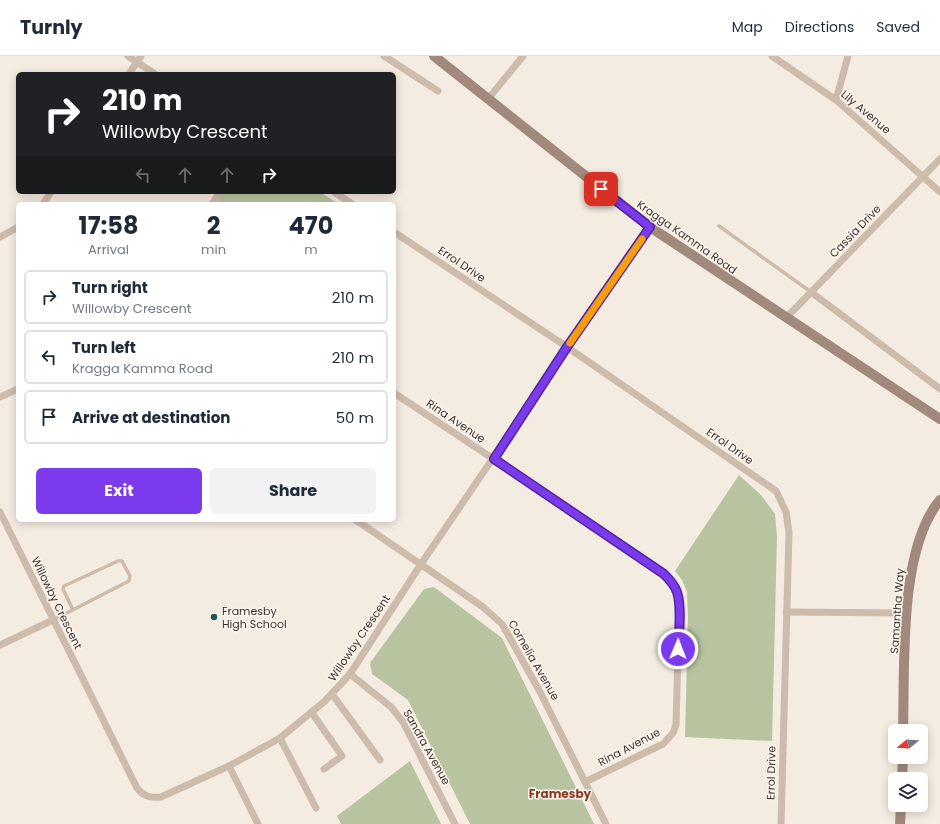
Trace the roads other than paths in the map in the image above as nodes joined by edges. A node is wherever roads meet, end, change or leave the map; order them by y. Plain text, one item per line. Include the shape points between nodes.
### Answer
1 (128, 56) edge
2 (384, 56) edge
3 (434, 56) edge
4 (522, 56) edge
5 (772, 56) edge
6 (848, 56) edge
7 (139, 59) edge
8 (130, 72) edge
9 (154, 72) edge
10 (438, 91) dead end
11 (489, 98) junction
12 (836, 100) junction
13 (940, 159) edge
14 (923, 175) junction
15 (940, 192) edge
16 (337, 194) edge
17 (349, 202) edge
18 (719, 226) dead end
19 (650, 227) junction
20 (16, 228) edge
21 (396, 233) edge
22 (0, 237) edge
23 (811, 292) junction
24 (786, 318) junction
25 (567, 347) junction
26 (16, 389) edge
27 (940, 389) edge
28 (396, 394) edge
29 (0, 397) edge
30 (940, 419) edge
31 (494, 459) junction
32 (940, 500) edge
33 (0, 512) edge
34 (359, 522) edge
35 (421, 564) junction
36 (73, 610) junction
37 (786, 612) junction
38 (907, 613) junction
39 (53, 620) junction
40 (0, 646) edge
41 (350, 674) junction
42 (332, 694) junction
43 (312, 713) junction
44 (904, 724) edge
45 (280, 738) junction
46 (380, 760) dead end
47 (229, 766) junction
48 (324, 769) dead end
49 (585, 782) junction
50 (316, 808) dead end
51 (901, 812) edge
52 (258, 824) edge
53 (455, 824) edge
54 (606, 824) edge
55 (781, 824) edge
56 (900, 824) edge

1 - 7 street
2 - 10 street
3 - 11 main road, Kragga Kamma Road
4 - 11 street
5 - 12 street, Lily Avenue
6 - 12 street
7 - 8 street
7 - 9 street
11 - 19 main road, Kragga Kamma Road
12 - 14 street, Lily Avenue
13 - 14 street, Cassia Drive
14 - 15 street, Lily Avenue
14 - 23 street, Cassia Drive
16 - 17 street
18 - 23 lane
19 - 24 main road, Kragga Kamma Road
19 - 25 street, Willowby Crescent
20 - 22 street
21 - 25 street, Errol Drive
23 - 24 street, Cassia Drive
23 - 27 street
24 - 30 main road, Kragga Kamma Road
25 - 31 street, Willowby Crescent
25 - 37 street, Errol Drive via 776,491 786,512 789,532
26 - 29 street
28 - 31 street, Rina Avenue
31 - 35 street, Willowby Crescent
31 - 49 street, Rina Avenue via 653,565 672,583 677,592 677,712 673,733 663,744
32 - 38 main road, Samantha Way via 915,552
33 - 39 street, Willowby Crescent
34 - 35 street, Cornelia Avenue
35 - 41 street, Willowby Crescent
35 - 49 street, Cornelia Avenue via 483,607 502,624 539,690
36 - 36 lane via 64,586 122,561 130,576 129,581
36 - 39 lane
37 - 38 street
37 - 55 street, Errol Drive
38 - 44 main road, Samantha Way
39 - 40 street
39 - 47 street, Willowby Crescent via 141,793 153,798 161,797
41 - 42 street, Willowby Crescent
41 - 53 street, Sandra Avenue via 391,707 403,722
42 - 43 street, Willowby Crescent
42 - 46 street
43 - 45 street, Willowby Crescent
43 - 48 street via 342,756
45 - 47 street, Willowby Crescent
45 - 50 street
47 - 52 street
49 - 54 street, Cornelia Avenue
51 - 56 main road

